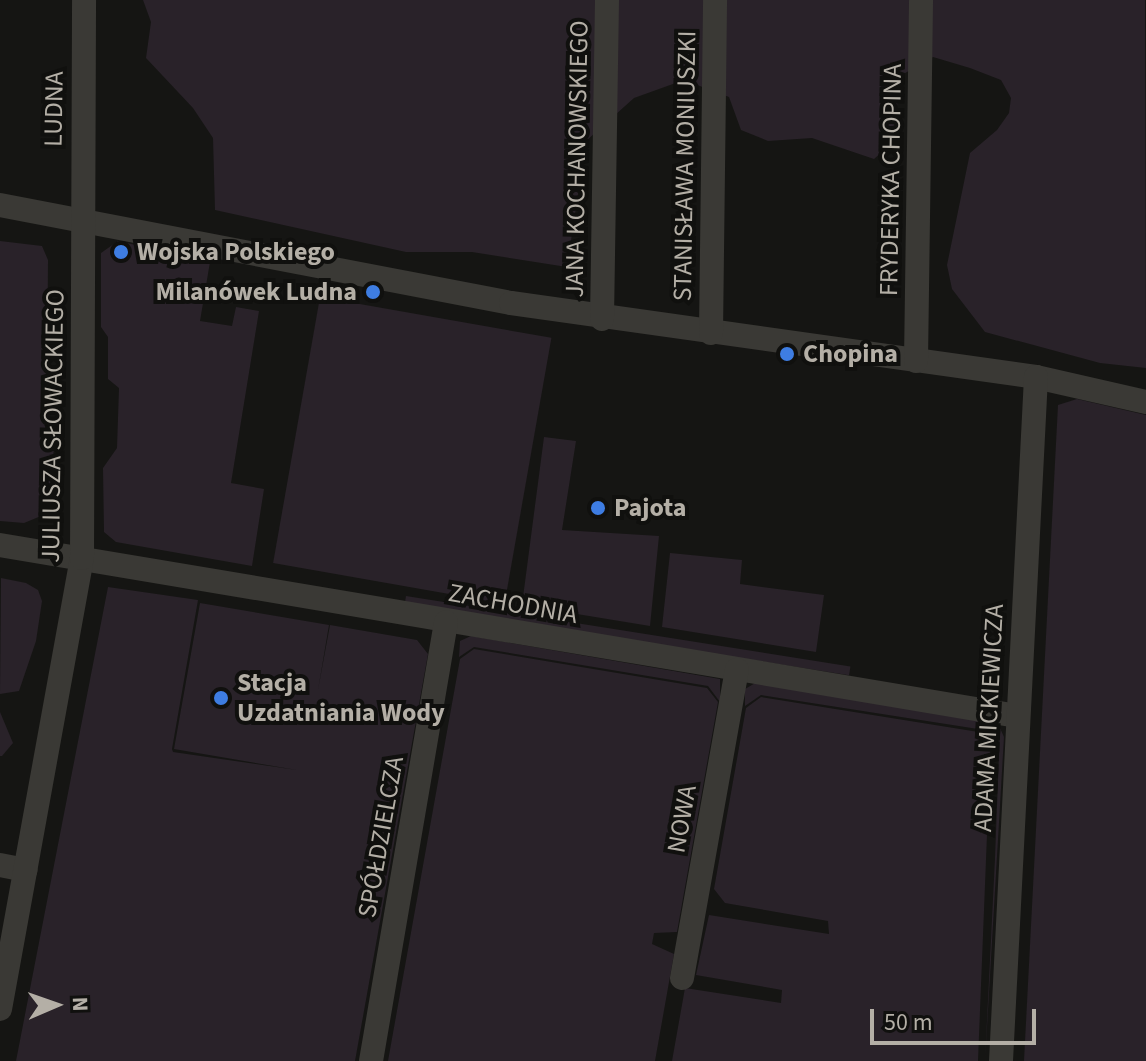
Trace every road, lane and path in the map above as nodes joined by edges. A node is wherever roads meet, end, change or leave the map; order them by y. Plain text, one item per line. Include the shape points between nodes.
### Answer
1 (84, 0) edge
2 (607, 0) edge
3 (715, 0) edge
4 (921, 0) edge
5 (0, 205) edge
6 (82, 220) junction
7 (602, 319) junction
8 (711, 333) junction
9 (916, 361) junction
10 (1036, 377) junction
11 (1146, 402) edge
12 (0, 545) edge
13 (82, 558) junction
14 (446, 622) junction
15 (737, 670) junction
16 (1017, 716) junction
17 (0, 865) edge
18 (26, 870) junction
19 (682, 978) dead end
20 (0, 1009) edge
21 (371, 1061) edge
22 (1001, 1061) edge

1 - 6 street, LUDNA
2 - 7 street, JANA KOCHANOWSKIEGO
3 - 8 street, STANISŁAWA MONIUSZKI
4 - 9 street, FRYDERYKA CHOPINA
5 - 6 street
6 - 7 street
6 - 13 street, JULIUSZA SŁOWACKIEGO
7 - 8 street
8 - 9 street
9 - 10 street
10 - 11 street
10 - 16 street, ADAMA MICKIEWICZA
12 - 13 street, ZACHODNIA
13 - 14 street, ZACHODNIA
13 - 18 street, JULIUSZA SŁOWACKIEGO
14 - 15 street, ZACHODNIA
14 - 21 street, SPÓŁDZIELCZA
15 - 16 street, ZACHODNIA
15 - 19 street, NOWA
16 - 22 street, ADAMA MICKIEWICZA
17 - 18 street
18 - 20 street, JULIUSZA SŁOWACKIEGO

